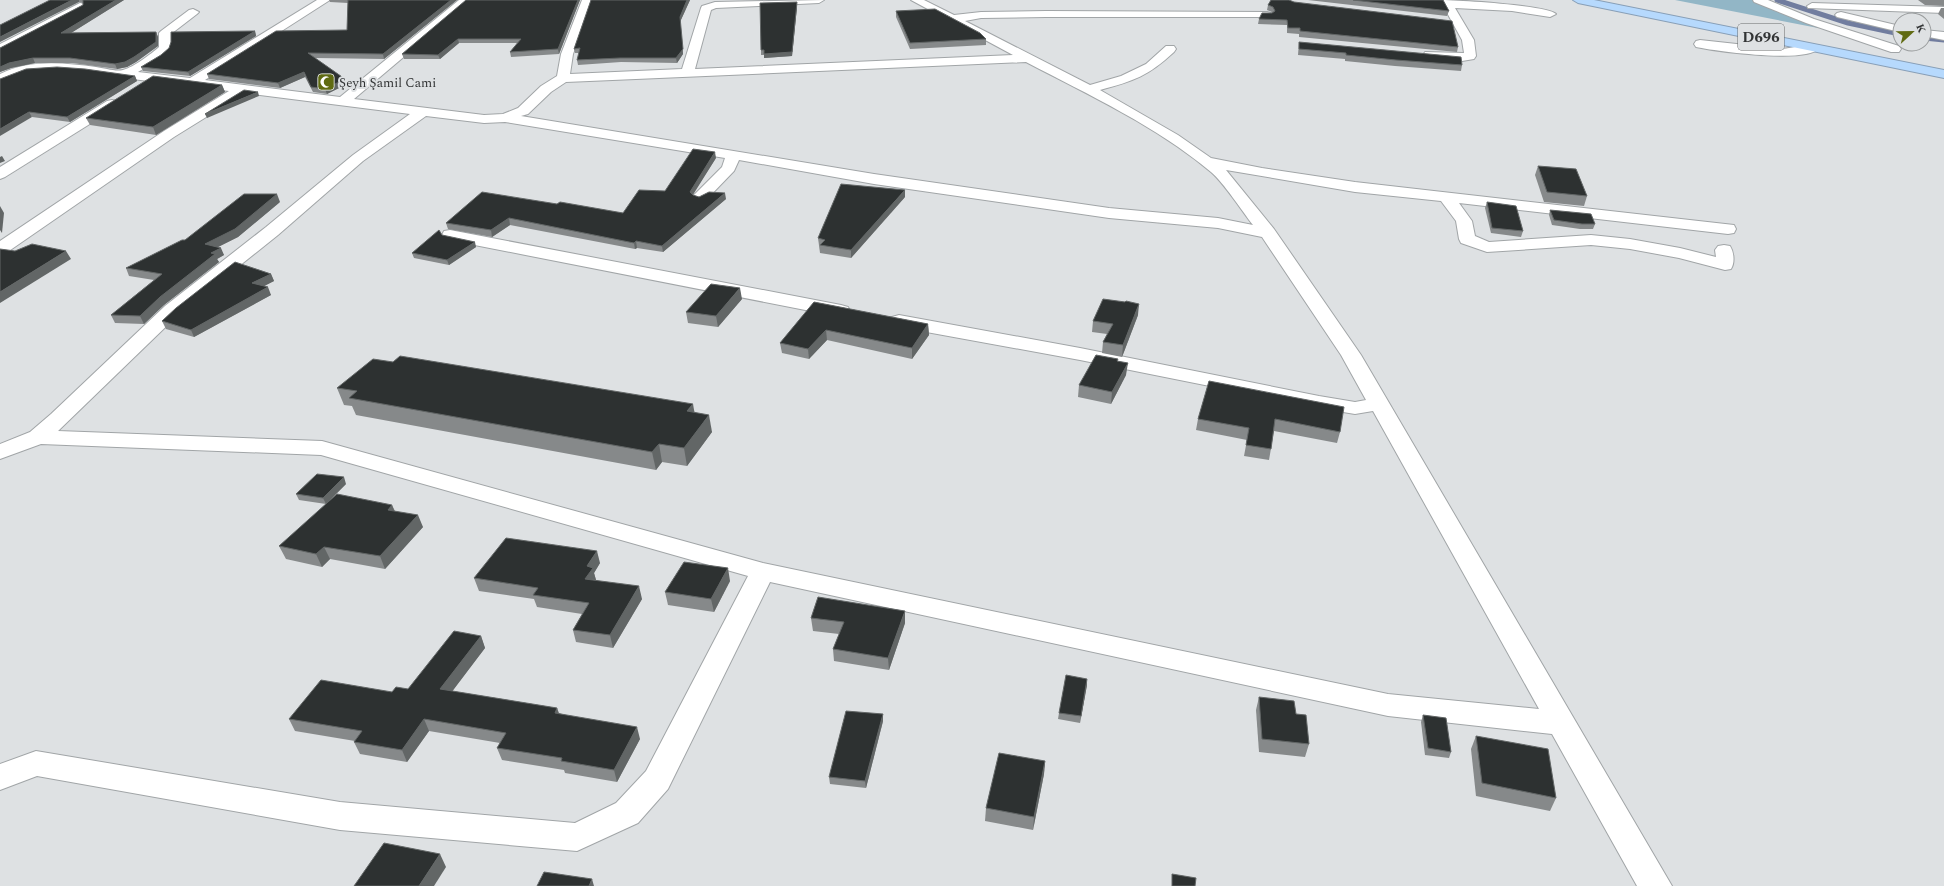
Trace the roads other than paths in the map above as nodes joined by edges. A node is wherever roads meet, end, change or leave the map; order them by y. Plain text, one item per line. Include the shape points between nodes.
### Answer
1 (325, 0) edge
2 (466, 0) edge
3 (587, 0) edge
4 (819, 0) edge
5 (916, 0) edge
6 (1578, 0) edge
7 (1758, 0) edge
8 (1446, 2) edge
9 (80, 6) edge
10 (1944, 10) edge
11 (193, 12) dead end
12 (1550, 14) dead end
13 (1267, 15) edge
14 (953, 19) junction
15 (1441, 20) edge
16 (1456, 22) junction
17 (1892, 28) edge
18 (1809, 33) dead end
19 (1932, 34) edge
20 (1944, 36) edge
21 (1700, 44) dead end
22 (1813, 48) junction
23 (1892, 48) edge
24 (1892, 48) edge
25 (0, 49) edge
26 (1170, 49) dead end
27 (1416, 54) edge
28 (1026, 58) junction
29 (4, 65) edge
30 (26, 68) junction
31 (688, 72) junction
32 (125, 74) junction
33 (1944, 74) edge
34 (153, 78) junction
35 (563, 78) junction
36 (0, 79) edge
37 (193, 82) junction
38 (135, 89) edge
39 (242, 89) junction
40 (1087, 90) junction
41 (122, 97) edge
42 (342, 102) junction
43 (422, 112) junction
44 (505, 118) junction
45 (733, 155) junction
46 (1206, 162) junction
47 (0, 174) edge
48 (700, 197) edge
49 (1446, 197) junction
50 (1728, 229) dead end
51 (1268, 233) junction
52 (450, 235) edge
53 (0, 249) edge
54 (1724, 250) dead end
55 (862, 315) edge
56 (885, 319) edge
57 (1379, 404) junction
58 (38, 437) junction
59 (0, 452) edge
60 (763, 572) junction
61 (1560, 723) junction
62 (0, 777) edge
63 (1655, 886) edge

1 - 37 street
2 - 42 street
3 - 35 street via 567,54
4 - 31 street via 715,5 706,8
5 - 14 street
6 - 22 highway, D696
7 - 23 street
8 - 12 street via 1519,7
8 - 16 street
9 - 25 street
10 - 17 street via 1806,4
11 - 32 street via 165,33 165,48 154,58
13 - 14 street via 1002,14
14 - 28 street
15 - 16 street
16 - 27 street via 1468,40 1470,56 1456,58
18 - 24 highway
19 - 20 street
21 - 22 street via 1783,53
22 - 33 highway, D696
26 - 40 street via 1150,67 1126,79
28 - 31 street
28 - 40 street
29 - 30 street
30 - 32 street via 53,66
30 - 36 street
31 - 35 street
32 - 34 street
34 - 37 street
34 - 38 street
35 - 44 street via 546,89 523,112
37 - 39 street
39 - 42 street
39 - 53 street via 169,134
40 - 46 street via 1173,138
41 - 47 street
42 - 43 street
43 - 44 street via 484,119
43 - 58 street via 358,158 272,231 172,310 59,420
44 - 45 street
45 - 48 street via 729,168
45 - 51 street via 874,179 1109,213 1218,223
46 - 49 street via 1356,187
46 - 51 street via 1218,170
49 - 50 street
49 - 54 street via 1464,221 1467,239 1487,247 1591,240 1680,253 1725,265
51 - 57 street via 1351,355
52 - 55 street
56 - 57 street via 1080,354 1319,402 1355,408
57 - 61 street
58 - 59 street
58 - 60 street via 322,448
60 - 61 street via 1388,705
60 - 62 street via 657,780 627,813 577,837 340,816 36,763
61 - 63 street

